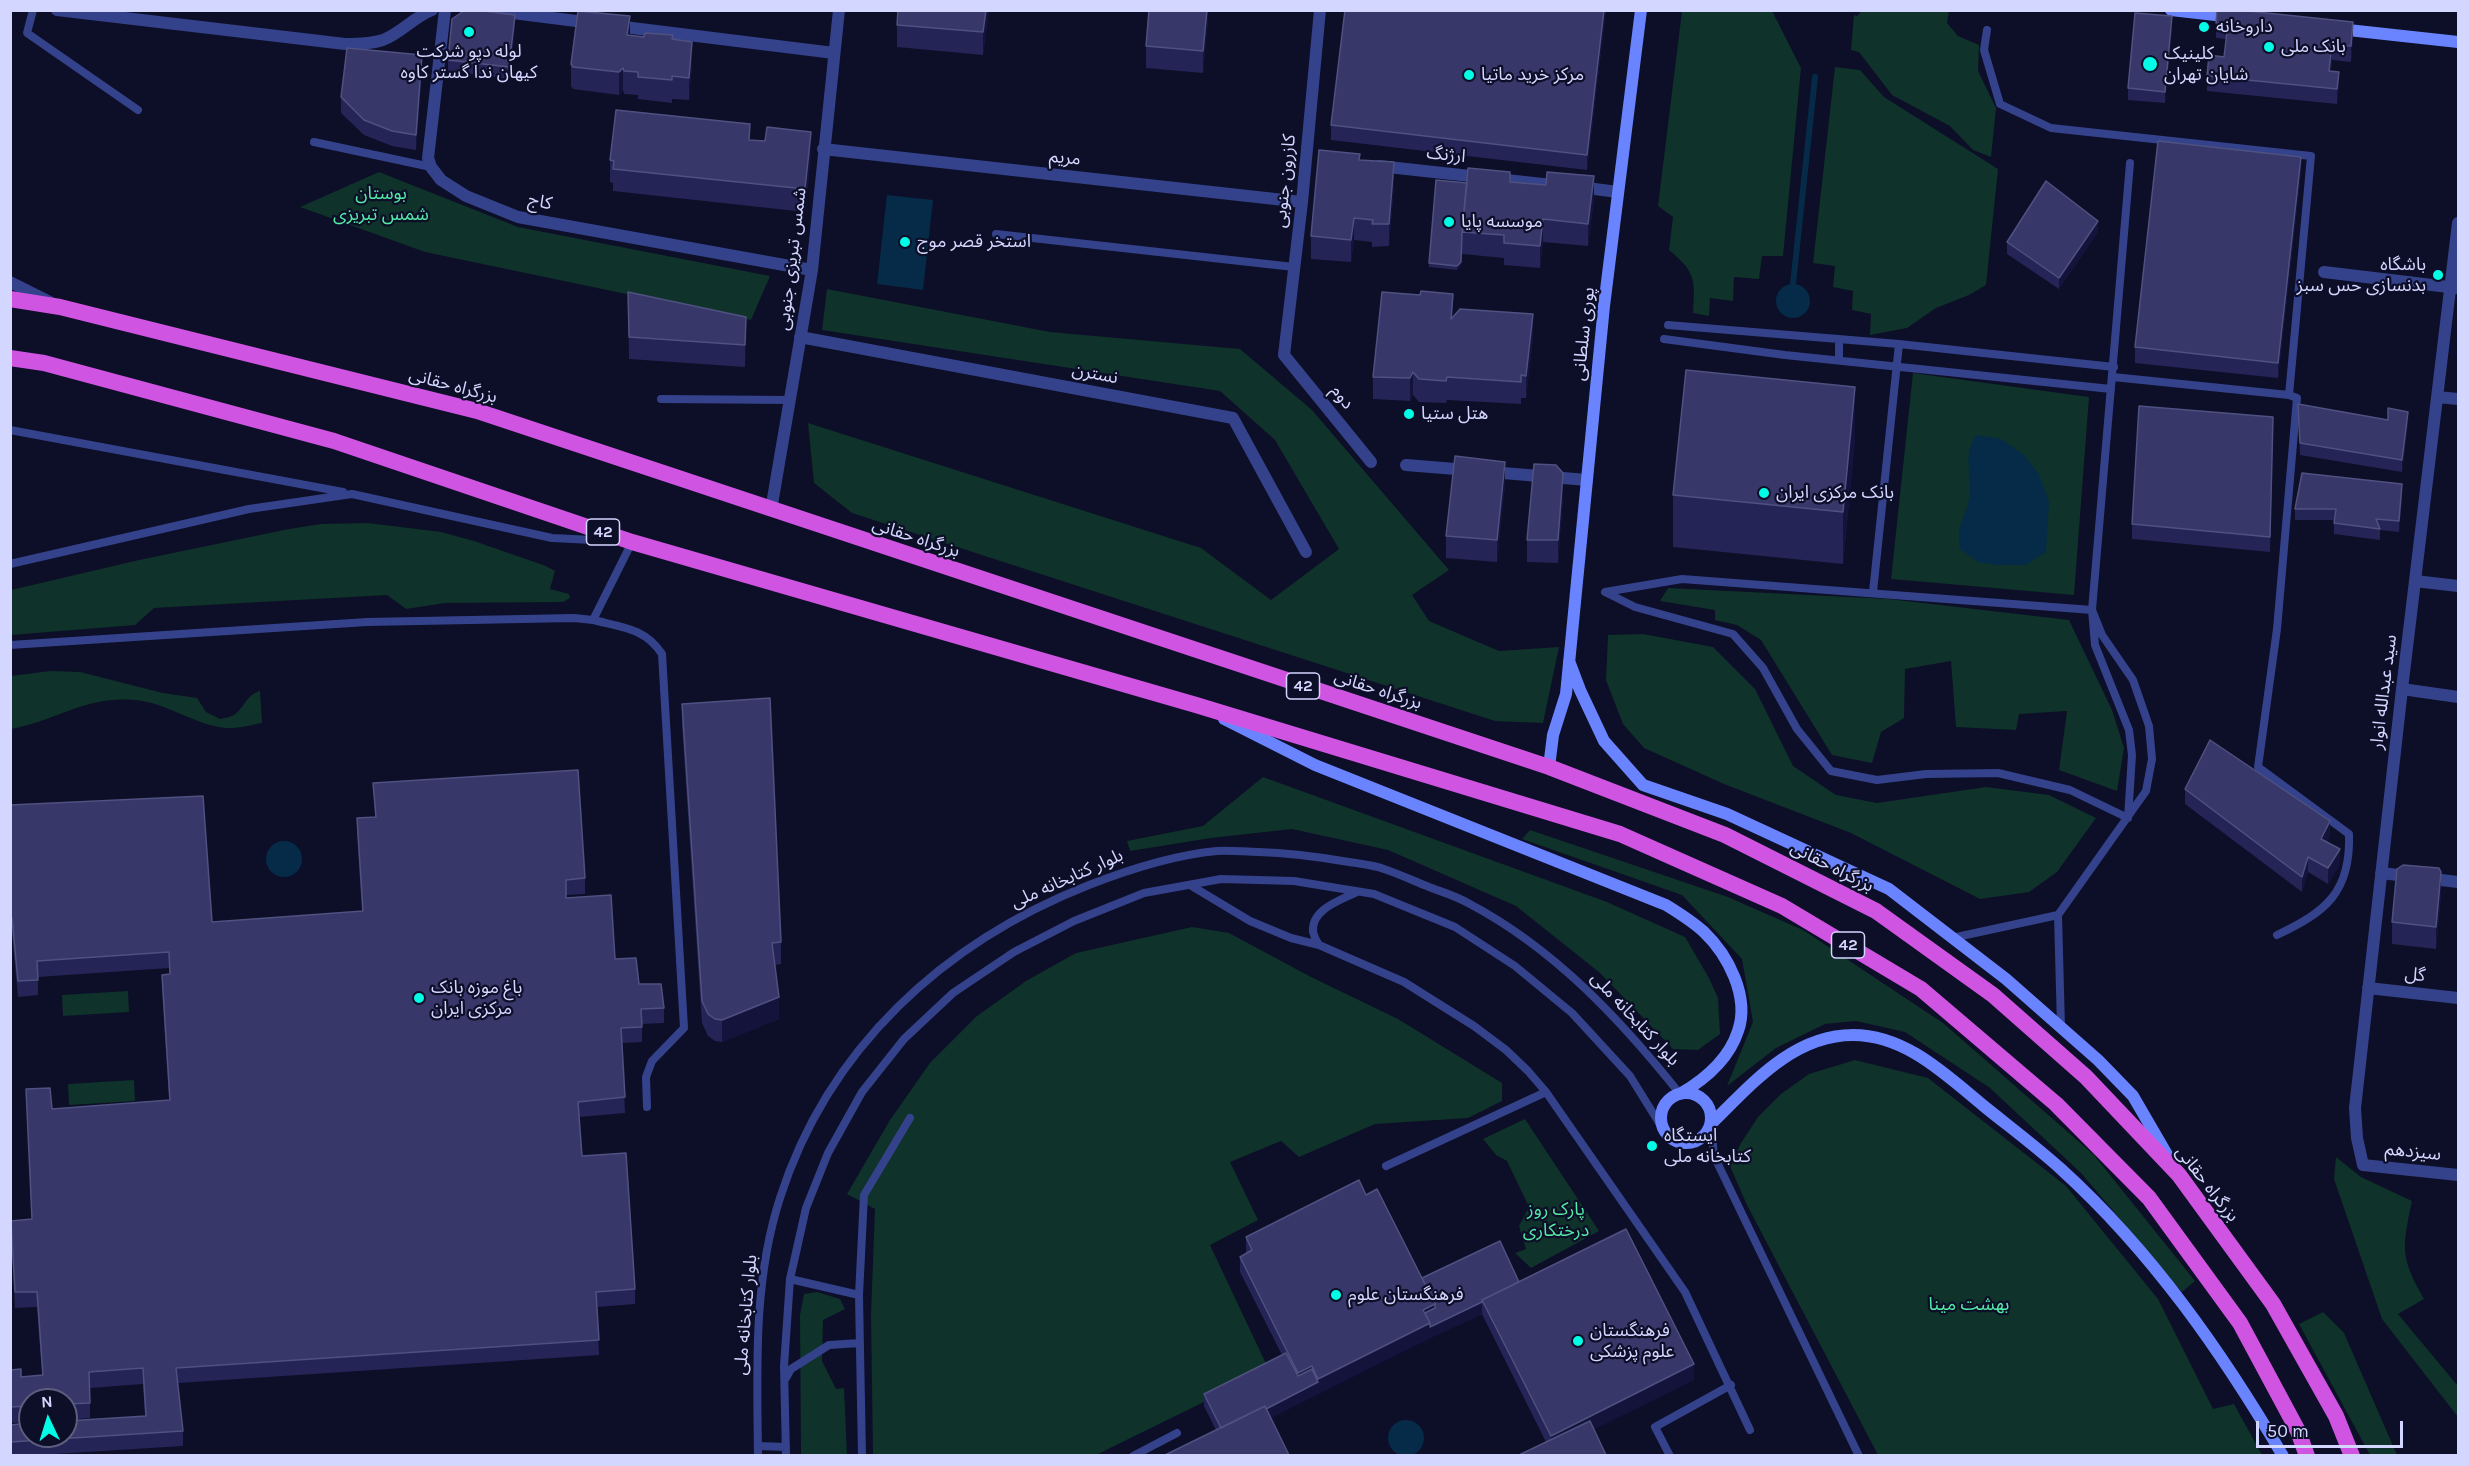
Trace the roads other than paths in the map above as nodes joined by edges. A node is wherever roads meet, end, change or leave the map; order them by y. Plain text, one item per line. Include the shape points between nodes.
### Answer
1 (33, 10) edge
2 (57, 10) edge
3 (432, 10) edge
4 (444, 10) edge
5 (489, 10) edge
6 (839, 10) edge
7 (1320, 10) edge
8 (1641, 10) edge
9 (2171, 10) edge
10 (2240, 18) edge
11 (2320, 27) edge
12 (1987, 30) dead end
13 (2458, 42) edge
14 (834, 53) junction
15 (138, 110) dead end
16 (314, 142) dead end
17 (824, 149) junction
18 (2130, 163) dead end
19 (1364, 165) edge
20 (431, 166) junction
21 (1618, 192) junction
22 (1302, 202) junction
23 (2458, 223) edge
24 (996, 234) dead end
25 (1294, 267) junction
26 (812, 270) junction
27 (2324, 272) dead end
28 (10, 282) edge
29 (2455, 288) edge
30 (10, 299) edge
31 (60, 307) junction
32 (1668, 325) dead end
33 (800, 337) junction
34 (1664, 339) dead end
35 (1839, 339) junction
36 (1899, 344) junction
37 (1284, 355) joint
38 (10, 358) edge
39 (1839, 360) junction
40 (1897, 367) junction
41 (2114, 367) junction
42 (2113, 377) junction
43 (2111, 389) junction
44 (2289, 395) junction
45 (2438, 397) junction
46 (662, 399) dead end
47 (2458, 399) edge
48 (790, 400) junction
49 (10, 430) edge
50 (1371, 462) dead end
51 (1406, 465) dead end
52 (1587, 480) junction
53 (352, 494) junction
54 (771, 510) junction
55 (632, 542) junction
56 (1306, 552) dead end
57 (10, 564) edge
58 (2415, 581) junction
59 (2458, 586) edge
60 (1873, 592) junction
61 (2092, 610) junction
62 (593, 620) junction
63 (10, 645) edge
64 (1569, 661) junction
65 (2402, 689) junction
66 (2458, 697) edge
67 (1196, 705) junction
68 (1549, 767) junction
69 (2127, 818) junction
70 (2381, 873) junction
71 (2458, 882) edge
72 (1190, 885) junction
73 (1358, 892) junction
74 (2058, 915) junction
75 (2277, 935) dead end
76 (1952, 938) junction
77 (1319, 945) junction
78 (2368, 988) junction
79 (2458, 998) edge
80 (2061, 1028) junction
81 (1546, 1092) junction
82 (1680, 1094) junction
83 (647, 1107) dead end
84 (910, 1118) dead end
85 (1711, 1124) junction
86 (1666, 1134) junction
87 (2363, 1165) joint
88 (1386, 1166) dead end
89 (2179, 1175) junction
90 (2458, 1175) edge
91 (790, 1279) junction
92 (859, 1295) junction
93 (860, 1343) junction
94 (784, 1381) junction
95 (1731, 1385) junction
96 (1750, 1430) dead end
97 (1177, 1434) dead end
98 (758, 1451) edge
99 (786, 1451) edge
100 (862, 1455) edge
101 (1133, 1455) edge
102 (1670, 1455) edge
103 (1858, 1455) edge
104 (2283, 1455) edge
105 (2307, 1455) edge
106 (2352, 1455) edge

1 - 15 lane via 27,33
2 - 3 street via 345,45 385,39
4 - 20 street via 428,158
5 - 14 street
6 - 14 street, شمس تبریزی جنوبی
7 - 22 street, کازرون جنوبی via 1312,159
8 - 21 main road, پوری سلطانی
9 - 10 main road
11 - 13 main road
12 - 44 lane via 1984,50 2000,104 2051,128 2311,156
14 - 17 street, شمس تبریزی جنوبی
16 - 20 lane
17 - 22 street, مریم
17 - 26 street, شمس تبریزی جنوبی
18 - 41 lane
19 - 21 street, ارژنگ
20 - 26 street, کاج via 441,180 466,196 518,217
21 - 52 main road, پوری سلطانی
22 - 25 street, کازرون جنوبی
23 - 29 street, سید عبدالله انوار
24 - 25 lane
25 - 37 street, کازرون جنوبی
26 - 33 street, شمس تبریزی جنوبی
27 - 29 street
28 - 31 street
29 - 45 street, سید عبدالله انوار
30 - 31 highway, بزرگراه حقانی / 42
31 - 54 highway, بزرگراه حقانی / 42 via 477,411
32 - 35 lane
33 - 48 street, شمس تبریزی جنوبی
33 - 56 street, نسترن via 1233,418
34 - 39 lane
35 - 36 lane
35 - 39 lane
36 - 40 lane
36 - 41 lane
37 - 50 street, دوم
38 - 55 highway, 42 via 44,363 334,441
39 - 40 lane
40 - 43 lane
40 - 60 lane
41 - 42 lane
42 - 43 lane
42 - 44 lane
43 - 61 lane
44 - 75 lane via 2297,398 2277,629 2258,767 2349,834 2350,856 2337,895 2303,923
45 - 47 street
45 - 58 street, سید عبدالله انوار
46 - 48 lane
48 - 54 street, شمس تبریزی جنوبی
49 - 53 lane
51 - 52 street
52 - 64 main road, پوری سلطانی
53 - 55 lane via 552,538
53 - 57 lane via 249,509
54 - 68 highway, بزرگراه حقانی / 42
55 - 62 lane
55 - 67 highway, 42
58 - 59 street
58 - 65 street, سید عبدالله انوار
60 - 61 lane
60 - 69 lane via 1682,579 1605,592 1635,607 1733,634 1764,668 1797,729 1831,771 1877,780 1926,774 1998,773 2070,790
61 - 69 lane via 2096,645 2129,730 2132,755
61 - 69 lane via 2102,635 2133,680 2149,726 2152,759 2146,790
62 - 63 lane via 367,622
62 - 83 lane via 642,633 662,654 684,1028 652,1061 646,1077
64 - 68 main road, پوری سلطانی via 1566,694 1553,735
64 - 76 main road via 1604,741 1643,785 1727,814 1889,889
65 - 66 street
65 - 70 street, سید عبدالله انوار
67 - 82 main road via 1315,765 1666,905 1687,918 1727,961 1740,996 1740,1014 1738,1031 1721,1060 1699,1083
67 - 105 highway, 42 via 1620,834 1782,906 1921,989 2056,1104 2149,1198 2240,1323
68 - 89 highway, بزرگراه حقانی / 42 via 1725,835 1876,911 1993,995 2086,1077
69 - 74 lane
70 - 71 street
70 - 78 street, سید عبدالله انوار
72 - 73 lane via 1221,879 1294,881
72 - 77 lane via 1250,921
72 - 91 lane via 1144,893 1074,921 1014,952 953,993 904,1039 862,1092 828,1152 806,1208
73 - 77 lane via 1330,905 1315,921 1313,932
73 - 86 lane via 1374,894 1455,927 1515,966 1572,1013 1630,1076
74 - 76 lane
74 - 80 lane
76 - 80 main road
77 - 81 lane via 1404,982 1474,1026 1506,1050
78 - 79 street, گل
78 - 87 street, سید عبدالله انوار via 2355,1108
80 - 89 main road via 2133,1096
81 - 88 lane
81 - 95 lane via 1685,1292
82 - 85 main road via 1689,1093 1704,1100 1712,1116
82 - 86 main road via 1662,1110
82 - 98 lane, بلوار کتابخانه ملی via 1592,993 1532,943 1468,902 1381,868 1297,853 1218,851 1136,866 1020,917 935,971 883,1020 838,1076 802,1141 779,1199 762,1275 756,1365
84 - 92 lane via 864,1195
85 - 86 main road via 1702,1138 1687,1144
85 - 103 lane via 1714,1156
85 - 104 main road via 1770,1067 1821,1041 1851,1035 1874,1037 1896,1043 1929,1062 2062,1170 2114,1222 2168,1284 2217,1350
87 - 90 street, سیزدهم
89 - 106 highway, بزرگراه حقانی / 42 via 2273,1304 2336,1416
91 - 92 lane
91 - 94 lane
92 - 93 lane
93 - 94 lane via 829,1346 791,1369
93 - 100 lane
94 - 99 lane
95 - 96 lane
95 - 102 lane via 1655,1426
97 - 101 lane
98 - 99 lane

